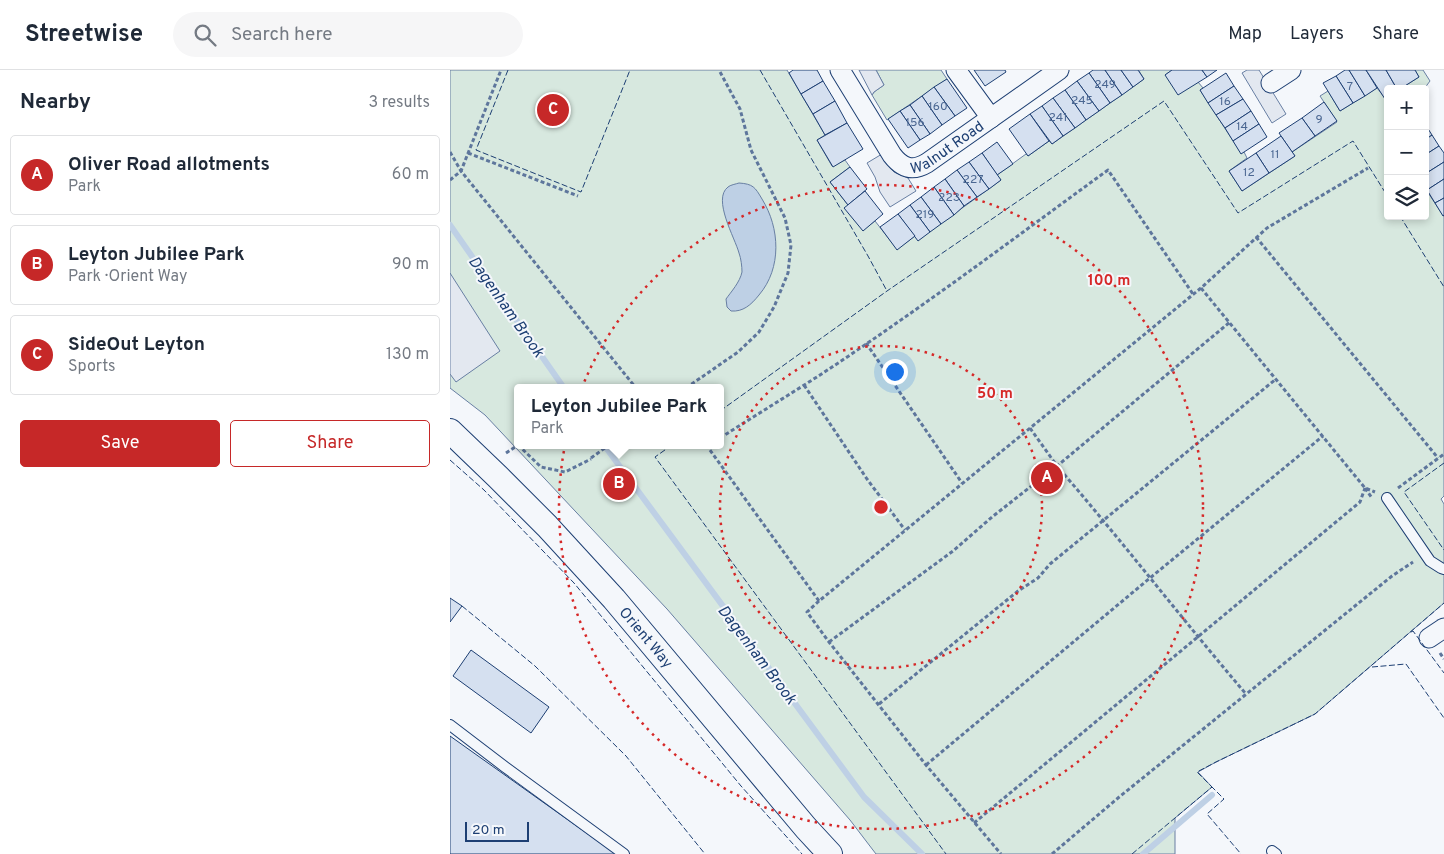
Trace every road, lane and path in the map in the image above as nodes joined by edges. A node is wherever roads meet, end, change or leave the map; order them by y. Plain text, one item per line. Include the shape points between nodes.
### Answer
1 (501, 70) edge
2 (719, 70) edge
3 (840, 70) edge
4 (956, 70) edge
5 (1059, 70) edge
6 (1291, 70) edge
7 (1271, 83) dead end
8 (991, 118) junction
9 (450, 152) edge
10 (468, 153) junction
11 (1368, 168) dead end
12 (461, 171) junction
13 (450, 180) edge
14 (578, 196) dead end
15 (1256, 238) junction
16 (1201, 288) junction
17 (1193, 294) junction
18 (1230, 322) junction
19 (866, 344) junction
20 (1276, 379) junction
21 (633, 384) edge
22 (692, 384) edge
23 (804, 385) junction
24 (1030, 428) junction
25 (450, 431) edge
26 (724, 435) edge
27 (1323, 436) junction
28 (514, 448) edge
29 (522, 449) edge
30 (604, 449) edge
31 (709, 449) edge
32 (506, 454) dead end
33 (1444, 454) edge
34 (1438, 458) junction
35 (1058, 466) junction
36 (962, 483) junction
37 (1366, 488) junction
38 (1387, 498) junction
39 (1373, 499) dead end
40 (1104, 520) junction
41 (906, 530) junction
42 (1415, 560) dead end
43 (1444, 569) edge
44 (1150, 578) junction
45 (819, 601) junction
46 (1198, 637) junction
47 (829, 642) junction
48 (1246, 694) junction
49 (879, 704) junction
50 (450, 725) edge
51 (926, 765) junction
52 (974, 823) junction
53 (624, 854) edge
54 (830, 854) edge
55 (1000, 854) edge
56 (1052, 854) edge

1 - 10 path
2 - 22 path via 740,109 751,150 785,218 791,245 788,272 774,307 759,332 738,352
3 - 8 street, Walnut Road via 896,161 910,168 927,163
4 - 8 street
5 - 8 street, Walnut Road
6 - 7 street
9 - 12 path
10 - 12 path
10 - 14 path
11 - 15 path via 1267,228
12 - 13 path
12 - 21 path
15 - 16 path
15 - 34 path
16 - 17 path
16 - 18 path
17 - 19 path via 1108,170
17 - 24 path
18 - 20 path
18 - 35 path
19 - 23 path
19 - 36 path
20 - 27 path
20 - 40 path
23 - 26 path
23 - 41 path via 867,479
24 - 35 path
24 - 36 path
25 - 54 street, Orient Way via 547,526 614,599
27 - 37 path
27 - 44 path
28 - 32 path
29 - 30 path via 541,467 565,472
31 - 45 path
33 - 34 path
34 - 38 path
35 - 40 path
35 - 47 path via 953,551
36 - 41 path
37 - 38 path
37 - 39 path
37 - 46 path via 1360,502
38 - 43 lane via 1430,561
40 - 44 path
40 - 49 path via 1050,564 1038,578
41 - 45 path
42 - 48 path
44 - 46 path
44 - 51 path
45 - 47 path via 807,612
46 - 48 path
46 - 52 path
47 - 49 path
48 - 56 path
49 - 51 path
50 - 53 lane
51 - 52 path
52 - 55 path

